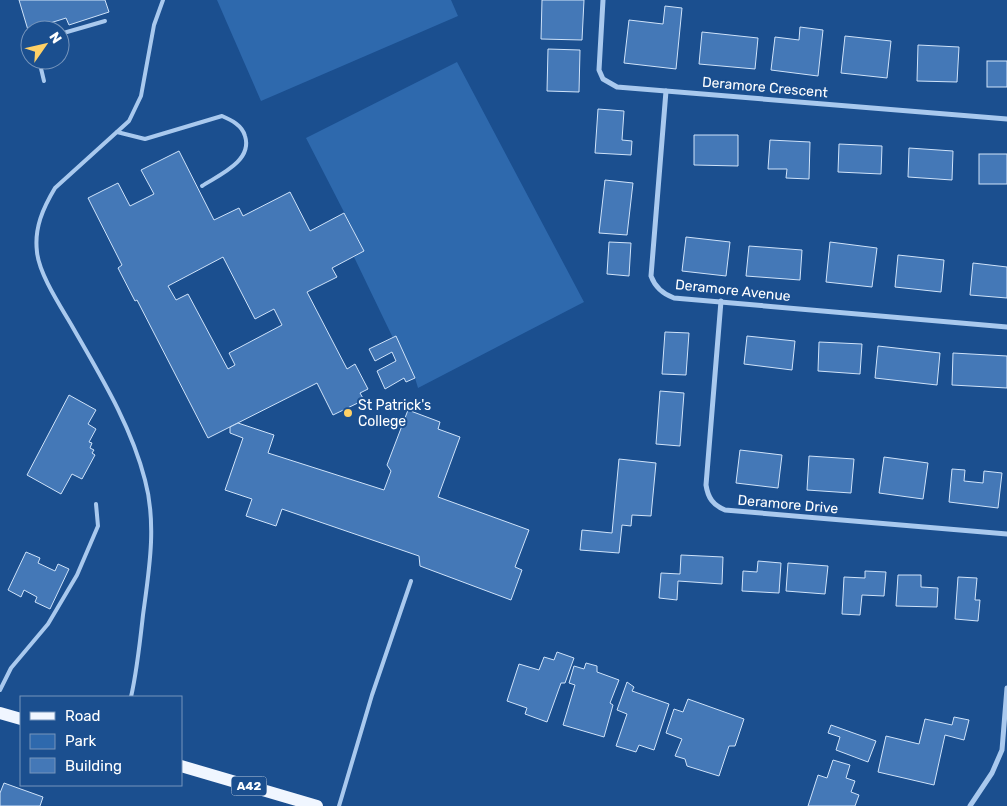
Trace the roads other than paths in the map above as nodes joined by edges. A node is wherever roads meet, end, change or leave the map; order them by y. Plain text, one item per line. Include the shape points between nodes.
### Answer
1 (163, 0) edge
2 (603, 0) edge
3 (104, 21) dead end
4 (70, 31) edge
5 (41, 70) edge
6 (44, 81) dead end
7 (666, 91) junction
8 (1007, 118) edge
9 (117, 132) junction
10 (202, 186) dead end
11 (721, 301) junction
12 (1007, 327) edge
13 (96, 504) dead end
14 (1007, 534) edge
15 (411, 581) dead end
16 (1007, 688) edge
17 (0, 690) edge
18 (131, 696) edge
19 (0, 713) edge
20 (20, 719) edge
21 (182, 766) edge
22 (317, 806) edge
23 (339, 806) edge
24 (970, 806) edge

1 - 9 lane via 154,25 141,96 129,121
2 - 7 street, Deramore Crescent via 601,76 620,88
3 - 4 lane
5 - 6 lane
7 - 8 street, Deramore Crescent
7 - 11 street, Deramore Avenue via 651,276 662,292 674,298
9 - 10 lane via 145,139 222,116 232,120 244,130 247,142 243,156
9 - 18 lane via 55,188 36,229 37,254 47,281 119,412 146,481 151,516 149,565
11 - 12 street, Deramore Avenue
11 - 14 street, Deramore Drive via 706,485 710,499 717,506 725,510
13 - 17 lane via 98,526 77,575 48,624 11,668
15 - 23 lane
16 - 24 street via 1000,757
19 - 20 main road
21 - 22 main road, A42

